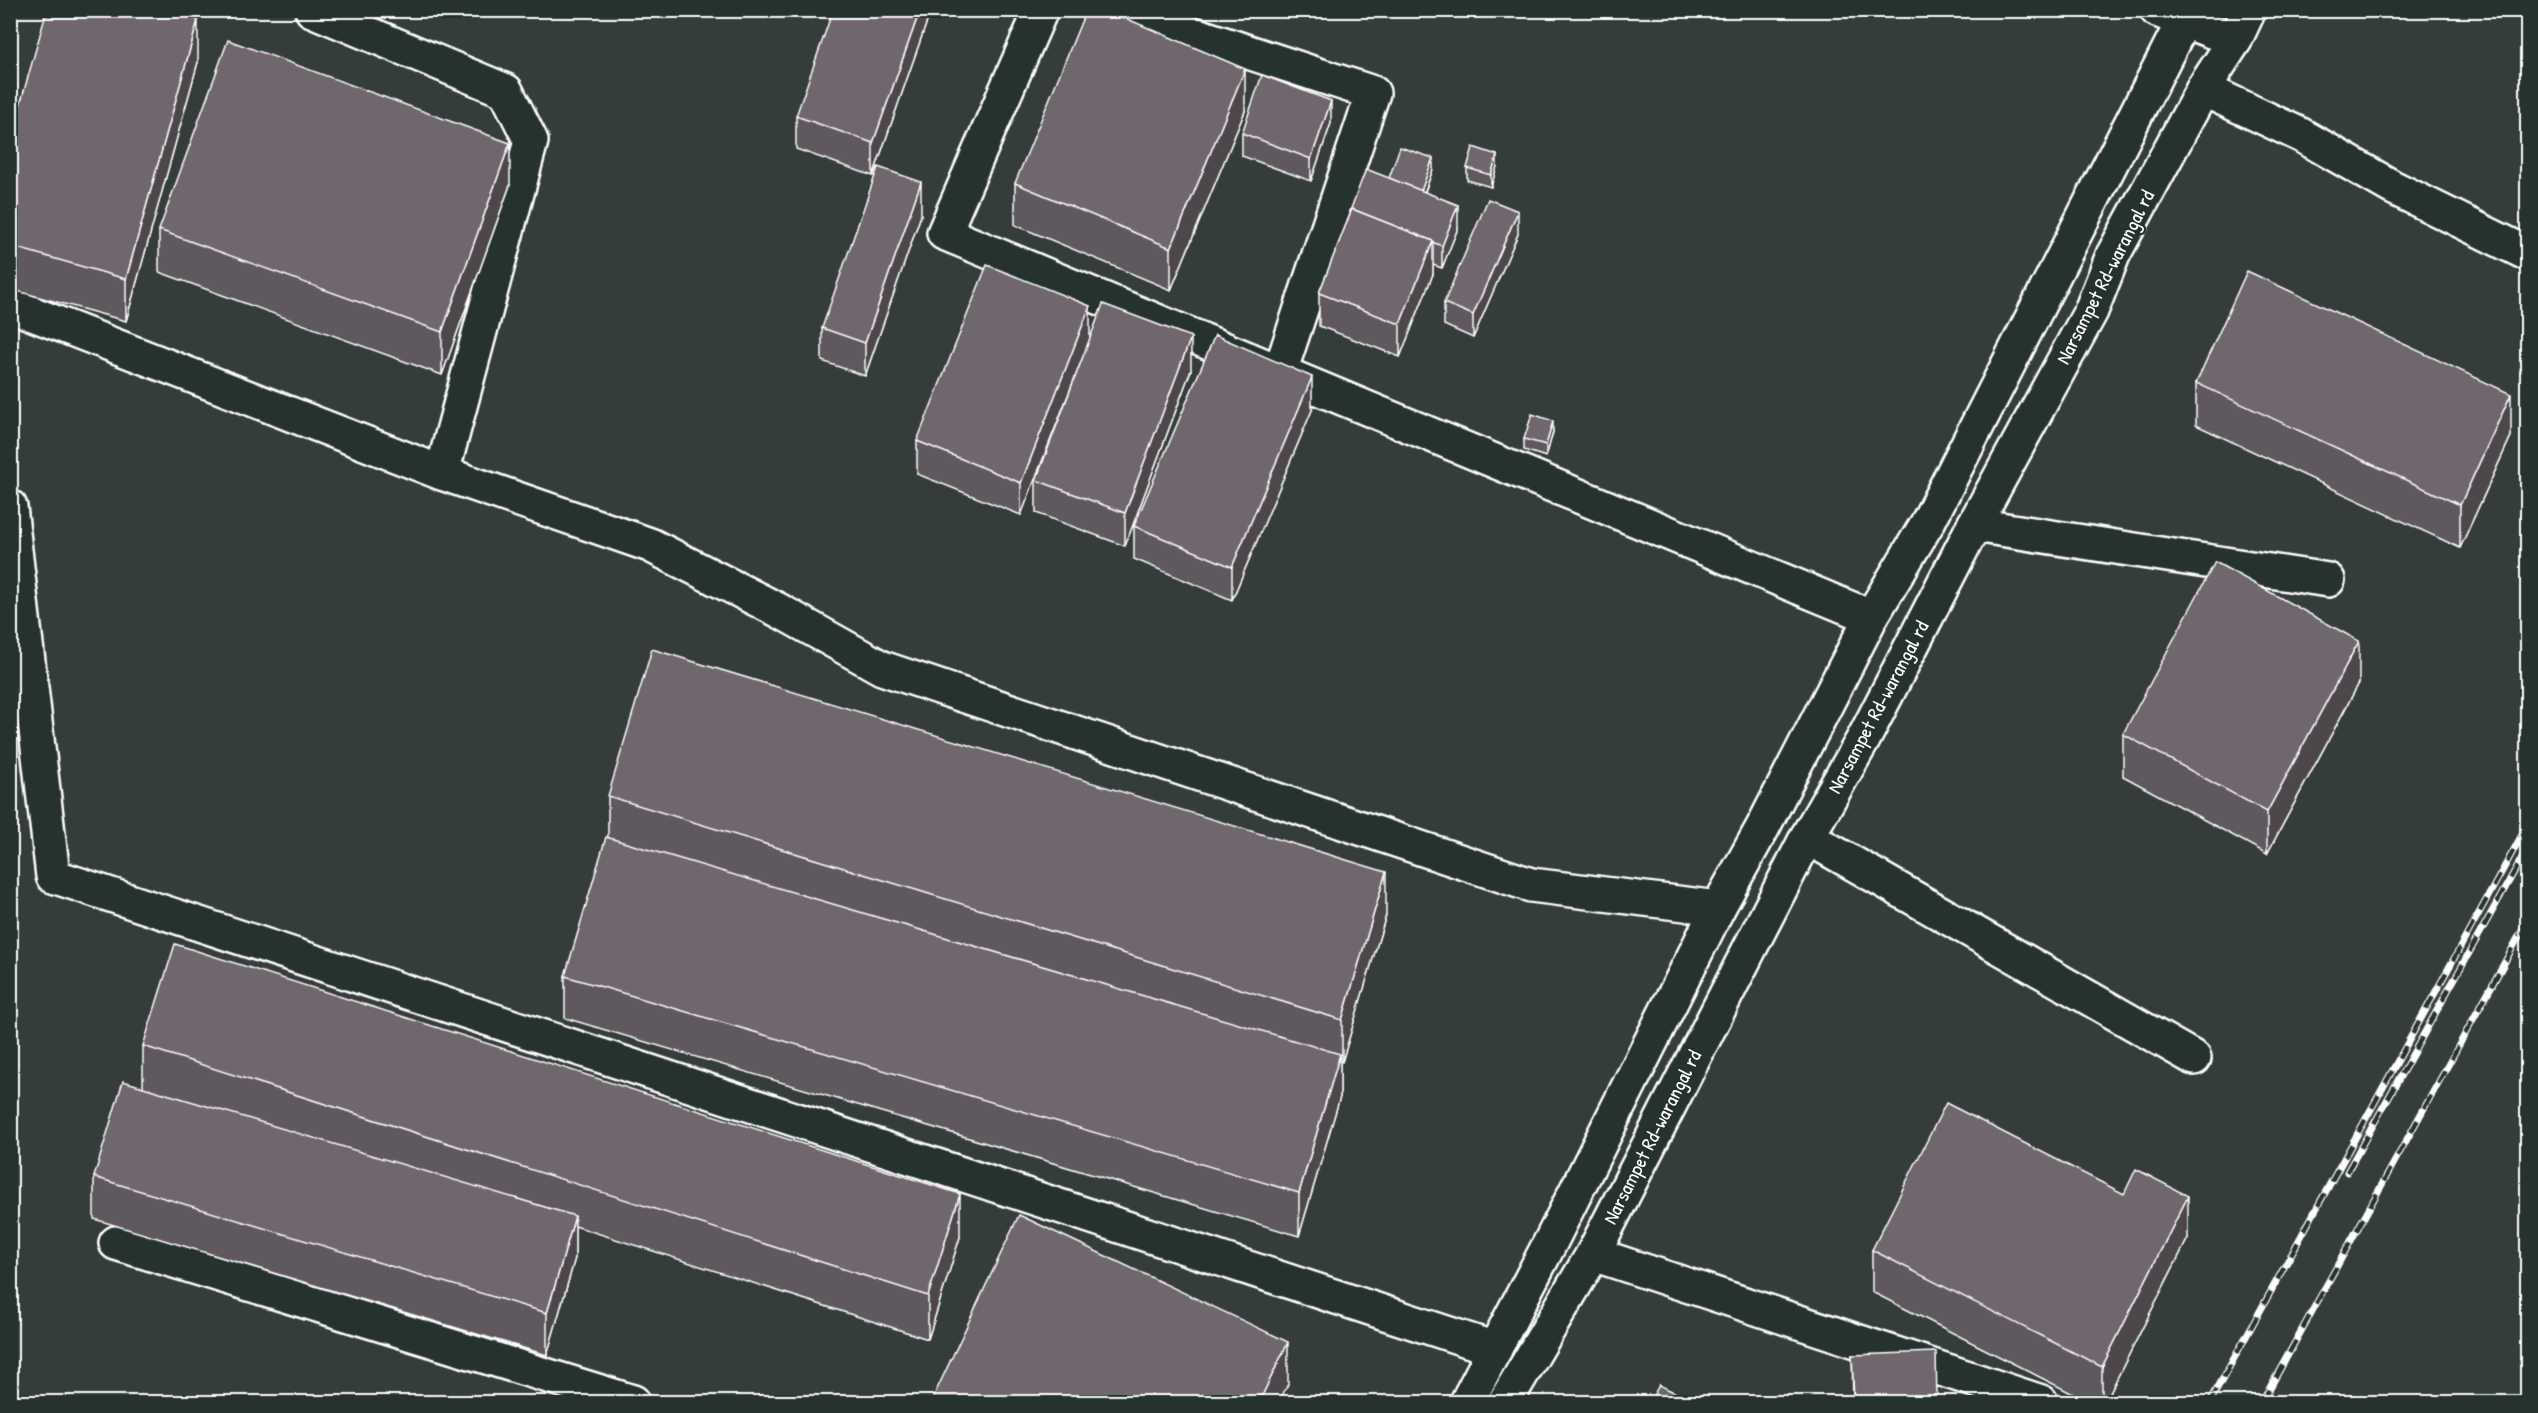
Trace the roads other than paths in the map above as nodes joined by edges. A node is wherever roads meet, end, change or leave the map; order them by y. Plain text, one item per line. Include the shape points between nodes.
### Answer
1 (312, 10) edge
2 (1041, 10) edge
3 (1121, 10) edge
4 (2249, 10) edge
5 (2177, 14) edge
6 (2235, 40) junction
7 (2203, 89) junction
8 (2528, 254) edge
9 (10, 305) edge
10 (1280, 372) junction
11 (442, 473) junction
12 (10, 507) edge
13 (1974, 525) junction
14 (2328, 580) dead end
15 (1871, 617) junction
16 (1807, 837) junction
17 (1718, 908) junction
18 (2193, 1058) dead end
19 (116, 1243) dead end
20 (1593, 1254) junction
21 (1495, 1349) junction
22 (633, 1402) edge
23 (1467, 1402) edge
24 (1505, 1402) edge
25 (2041, 1402) edge

1 - 11 street via 506,91 531,141
2 - 10 street via 944,233
3 - 10 street via 1373,93
4 - 6 street, Narsampet Rd-warangal rd
5 - 6 street
5 - 15 street via 1928,522
6 - 7 street, Narsampet Rd-warangal rd
7 - 8 street via 2301,135 2392,187
7 - 13 street, Narsampet Rd-warangal rd via 2113,255 2091,311
9 - 11 street
10 - 15 street
11 - 17 street via 650,546 780,610 882,668 1531,885
12 - 21 street via 53,876
13 - 14 street
13 - 16 street, Narsampet Rd-warangal rd via 1864,738
15 - 17 street
16 - 18 street
16 - 20 street, Narsampet Rd-warangal rd
17 - 21 street
19 - 22 street
20 - 24 street, Narsampet Rd-warangal rd
20 - 25 street
21 - 23 street

